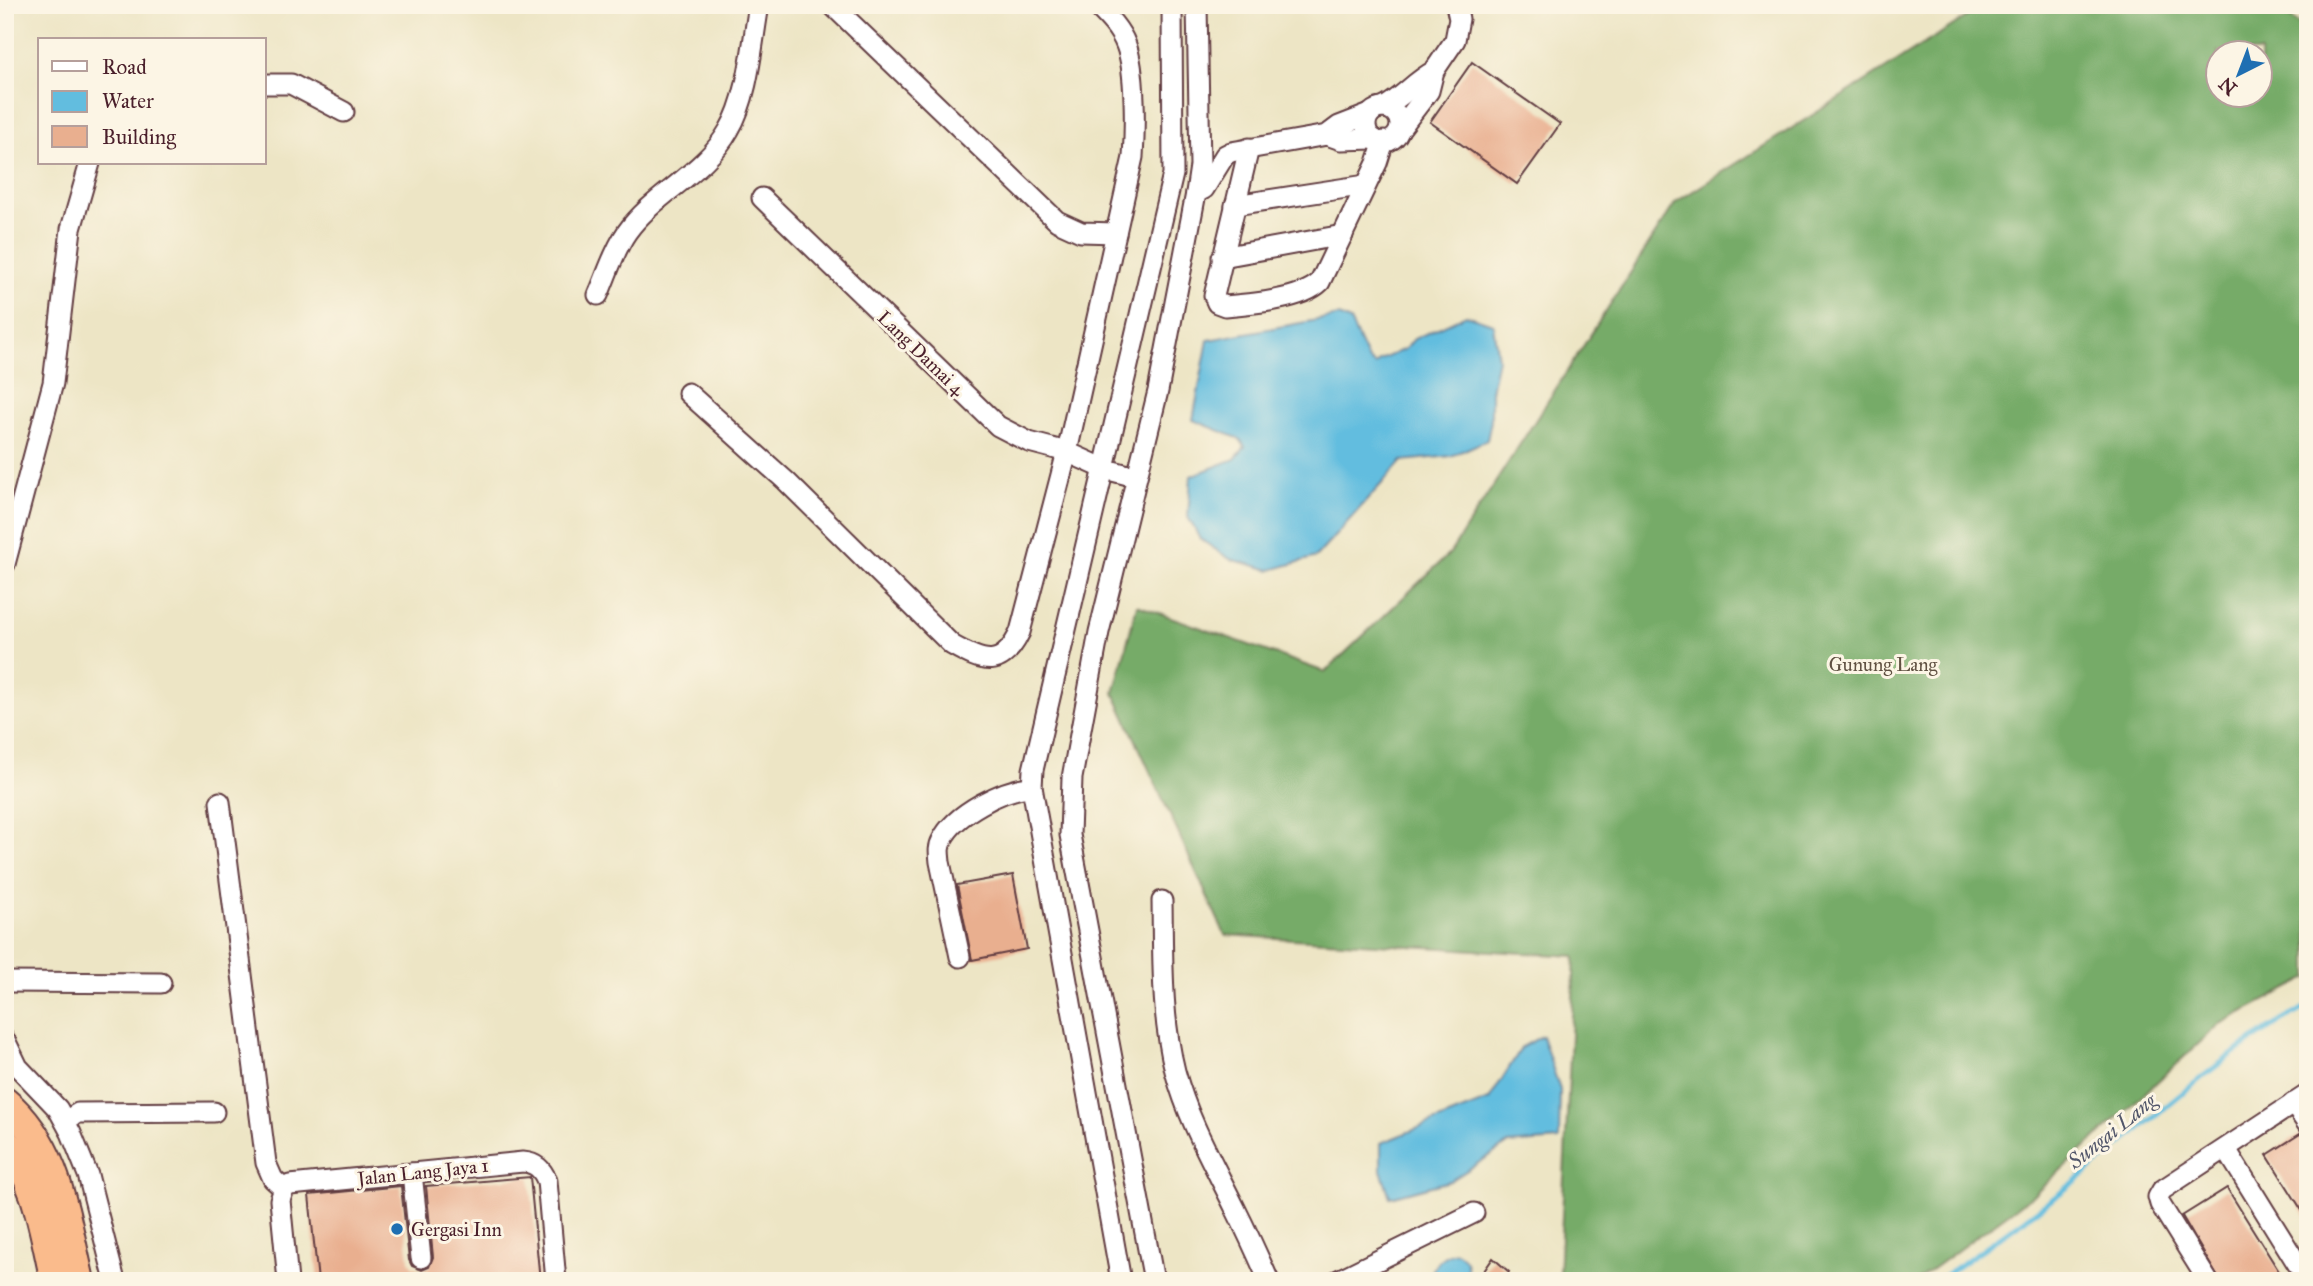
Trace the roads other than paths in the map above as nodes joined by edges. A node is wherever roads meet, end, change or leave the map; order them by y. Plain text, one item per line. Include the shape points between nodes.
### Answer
1 (759, 5) edge
2 (832, 5) edge
3 (1096, 5) edge
4 (1172, 5) edge
5 (1197, 5) edge
6 (1457, 5) edge
7 (1434, 71) junction
8 (266, 84) edge
9 (1377, 111) junction
10 (344, 112) dead end
11 (1327, 135) junction
12 (1386, 136) junction
13 (1249, 149) junction
14 (90, 164) edge
15 (1366, 185) junction
16 (1196, 193) junction
17 (762, 198) dead end
18 (1235, 205) junction
19 (1116, 233) junction
20 (1343, 235) junction
21 (1222, 257) junction
22 (598, 295) dead end
23 (688, 393) dead end
24 (1067, 452) junction
25 (1105, 469) junction
26 (1136, 477) junction
27 (5, 564) edge
28 (1032, 788) junction
29 (220, 802) dead end
30 (1161, 901) dead end
31 (960, 957) dead end
32 (5, 982) edge
33 (162, 982) dead end
34 (5, 1040) edge
35 (2301, 1098) edge
36 (5, 1102) edge
37 (214, 1112) dead end
38 (65, 1121) junction
39 (2308, 1125) edge
40 (5, 1142) edge
41 (2226, 1149) junction
42 (412, 1173) junction
43 (285, 1189) junction
44 (1474, 1213) dead end
45 (421, 1258) dead end
46 (2308, 1280) edge
47 (55, 1281) edge
48 (80, 1281) edge
49 (115, 1281) edge
50 (288, 1281) edge
51 (556, 1281) edge
52 (1121, 1281) edge
53 (1154, 1281) edge
54 (1269, 1281) edge
55 (1336, 1281) edge
56 (2208, 1281) edge

1 - 22 street via 739,109 729,131 709,157 627,232
2 - 19 street via 1057,221 1081,232
3 - 19 street via 1127,46 1131,71 1133,157
4 - 25 street via 1173,174
5 - 16 street via 1200,166
6 - 7 street via 1455,40
7 - 9 street
7 - 12 street via 1430,91
8 - 10 street via 291,84
9 - 11 street
9 - 12 street via 1367,127
9 - 12 street via 1395,113 1400,122
11 - 12 street via 1342,140
11 - 13 street
12 - 15 street
13 - 16 street via 1225,155 1204,189
13 - 18 street
14 - 27 street via 71,229 53,383
15 - 18 street
15 - 20 street
16 - 26 street via 1158,391
17 - 24 street, Lang Damai 4 via 998,426 1029,442
18 - 21 street
19 - 24 street
20 - 21 street
20 - 21 street via 1320,282 1297,295 1221,305 1214,296
23 - 24 street via 786,481 952,645 977,659 999,659 1012,648 1020,632
24 - 25 street, Lang Damai 4
25 - 26 street, Lang Damai 4
25 - 28 street
26 - 53 street via 1099,632 1072,778 1070,835
28 - 31 street via 1001,794 974,809 941,841 940,862
28 - 52 street
29 - 43 street via 266,1163
30 - 54 street via 1164,999 1175,1073 1195,1127
32 - 33 street
34 - 38 street via 18,1067
35 - 39 street
35 - 41 street
36 - 48 highway via 31,1128 54,1174
37 - 38 street via 78,1113
38 - 49 street via 88,1175
40 - 47 highway via 30,1184
41 - 46 street
41 - 56 street via 2166,1186 2158,1197
42 - 43 street, Jalan Lang Jaya 1
42 - 45 street
42 - 51 street, Jalan Lang Jaya 1 via 523,1162 539,1167 547,1181
43 - 50 street via 281,1199
44 - 55 street

